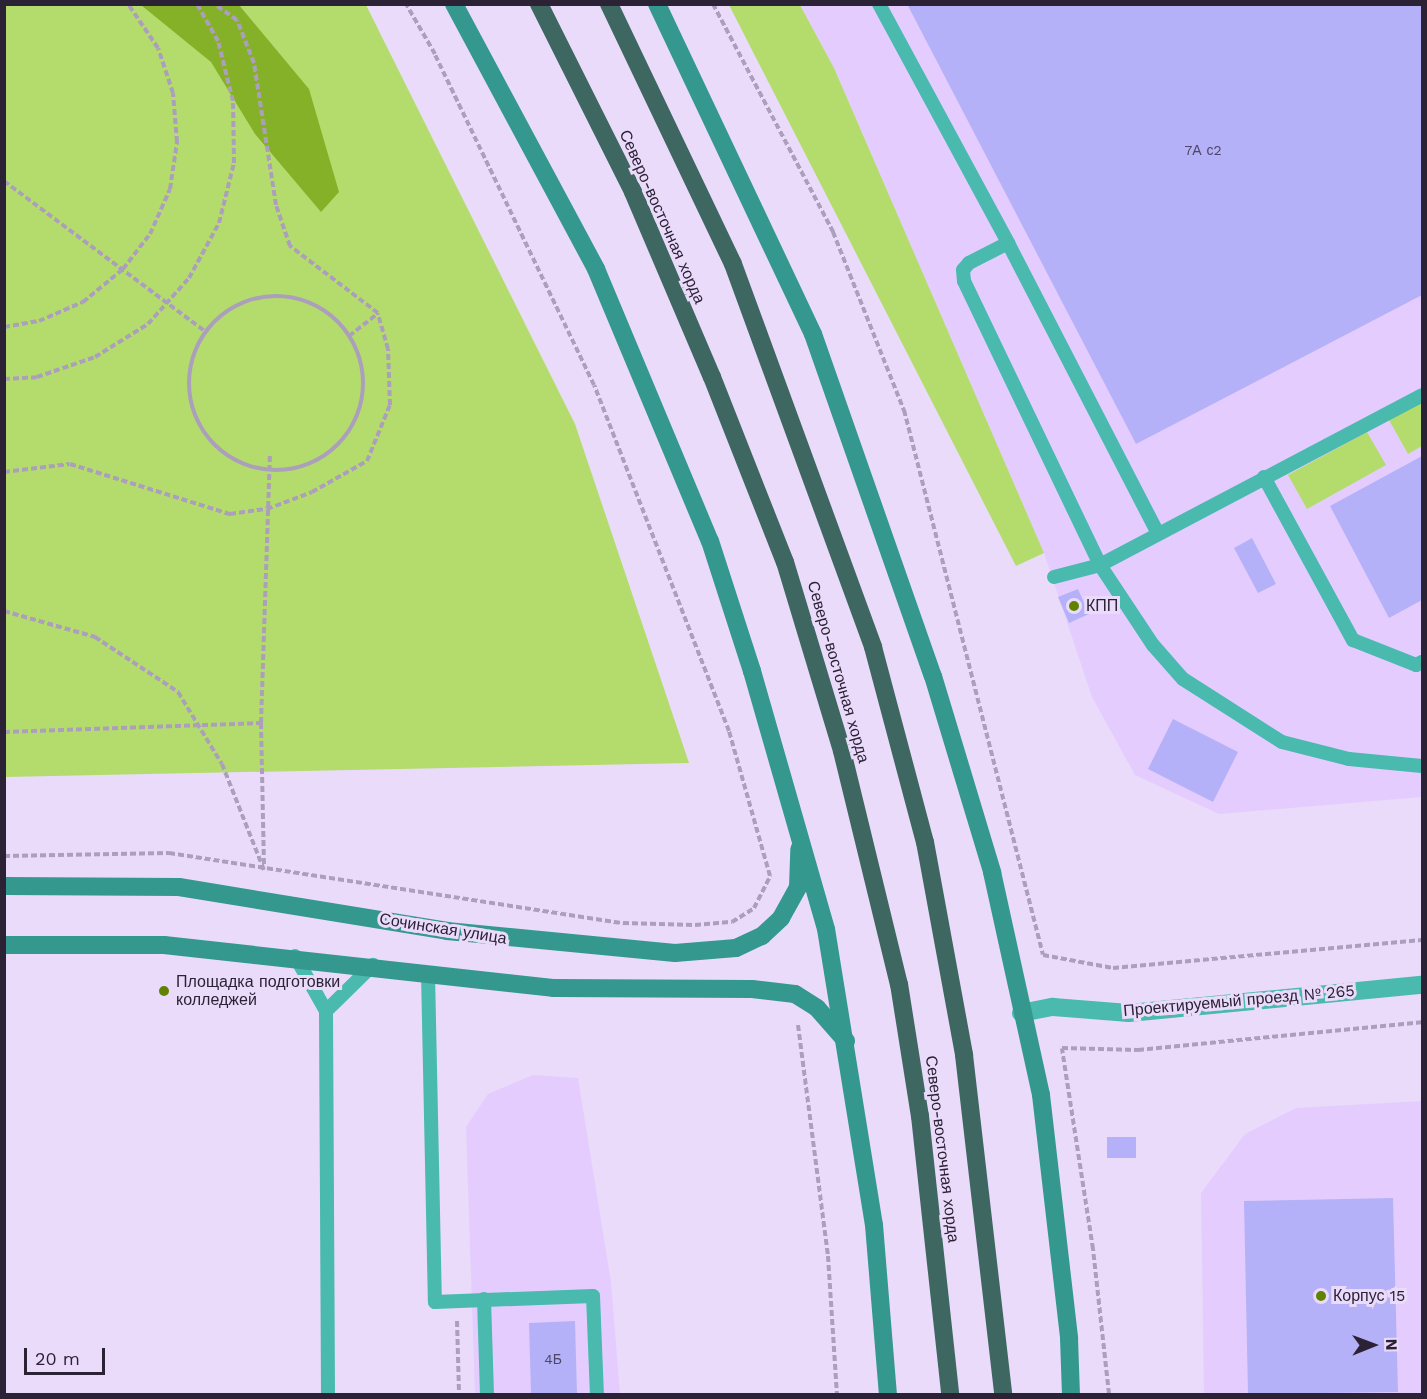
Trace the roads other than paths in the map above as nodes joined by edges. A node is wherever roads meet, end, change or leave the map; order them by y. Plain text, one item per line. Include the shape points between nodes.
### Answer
1 (454, 4) edge
2 (539, 4) edge
3 (609, 4) edge
4 (657, 4) edge
5 (879, 4) edge
6 (1008, 243) junction
7 (1422, 395) edge
8 (1264, 477) junction
9 (1158, 534) junction
10 (1100, 565) junction
11 (1054, 577) dead end
12 (1422, 662) edge
13 (1422, 766) edge
14 (800, 830) junction
15 (4, 886) edge
16 (4, 945) edge
17 (295, 956) junction
18 (373, 965) junction
19 (428, 973) junction
20 (1422, 985) edge
21 (326, 1011) junction
22 (1021, 1013) junction
23 (847, 1042) junction
24 (484, 1299) junction
25 (328, 1395) edge
26 (487, 1395) edge
27 (597, 1395) edge
28 (888, 1395) edge
29 (950, 1395) edge
30 (1003, 1395) edge
31 (1071, 1395) edge

1 - 14 street via 596,269 669,443 710,541
2 - 29 highway, Северо-восточная хорда via 633,192 712,377 785,562 842,751 899,984 920,1116
3 - 30 highway, Северо-восточная хорда via 733,264 873,647 925,842 962,1044
4 - 22 street via 813,334 872,492 992,872
5 - 6 lane
6 - 9 lane
6 - 10 lane via 969,263 963,270 964,281
7 - 8 lane
8 - 9 lane
8 - 12 lane via 1353,640 1416,665
9 - 10 lane
10 - 11 lane
10 - 13 lane via 1153,645 1183,679 1219,704 1282,742 1349,759
14 - 15 street, Сочинская улица via 798,887 775,924 736,948 675,953 447,931 179,887
14 - 23 street via 826,929
16 - 17 street via 164,945
17 - 18 street
17 - 21 lane
18 - 19 street
18 - 21 lane
19 - 23 street via 553,988 752,989 795,994 817,1008
19 - 24 lane via 435,1302
20 - 22 street, Проектируемый проезд № 265 via 1129,1013 1053,1007
21 - 25 lane
22 - 31 street via 1041,1095 1069,1338
23 - 28 street via 874,1225
24 - 26 lane
24 - 27 lane via 593,1296

